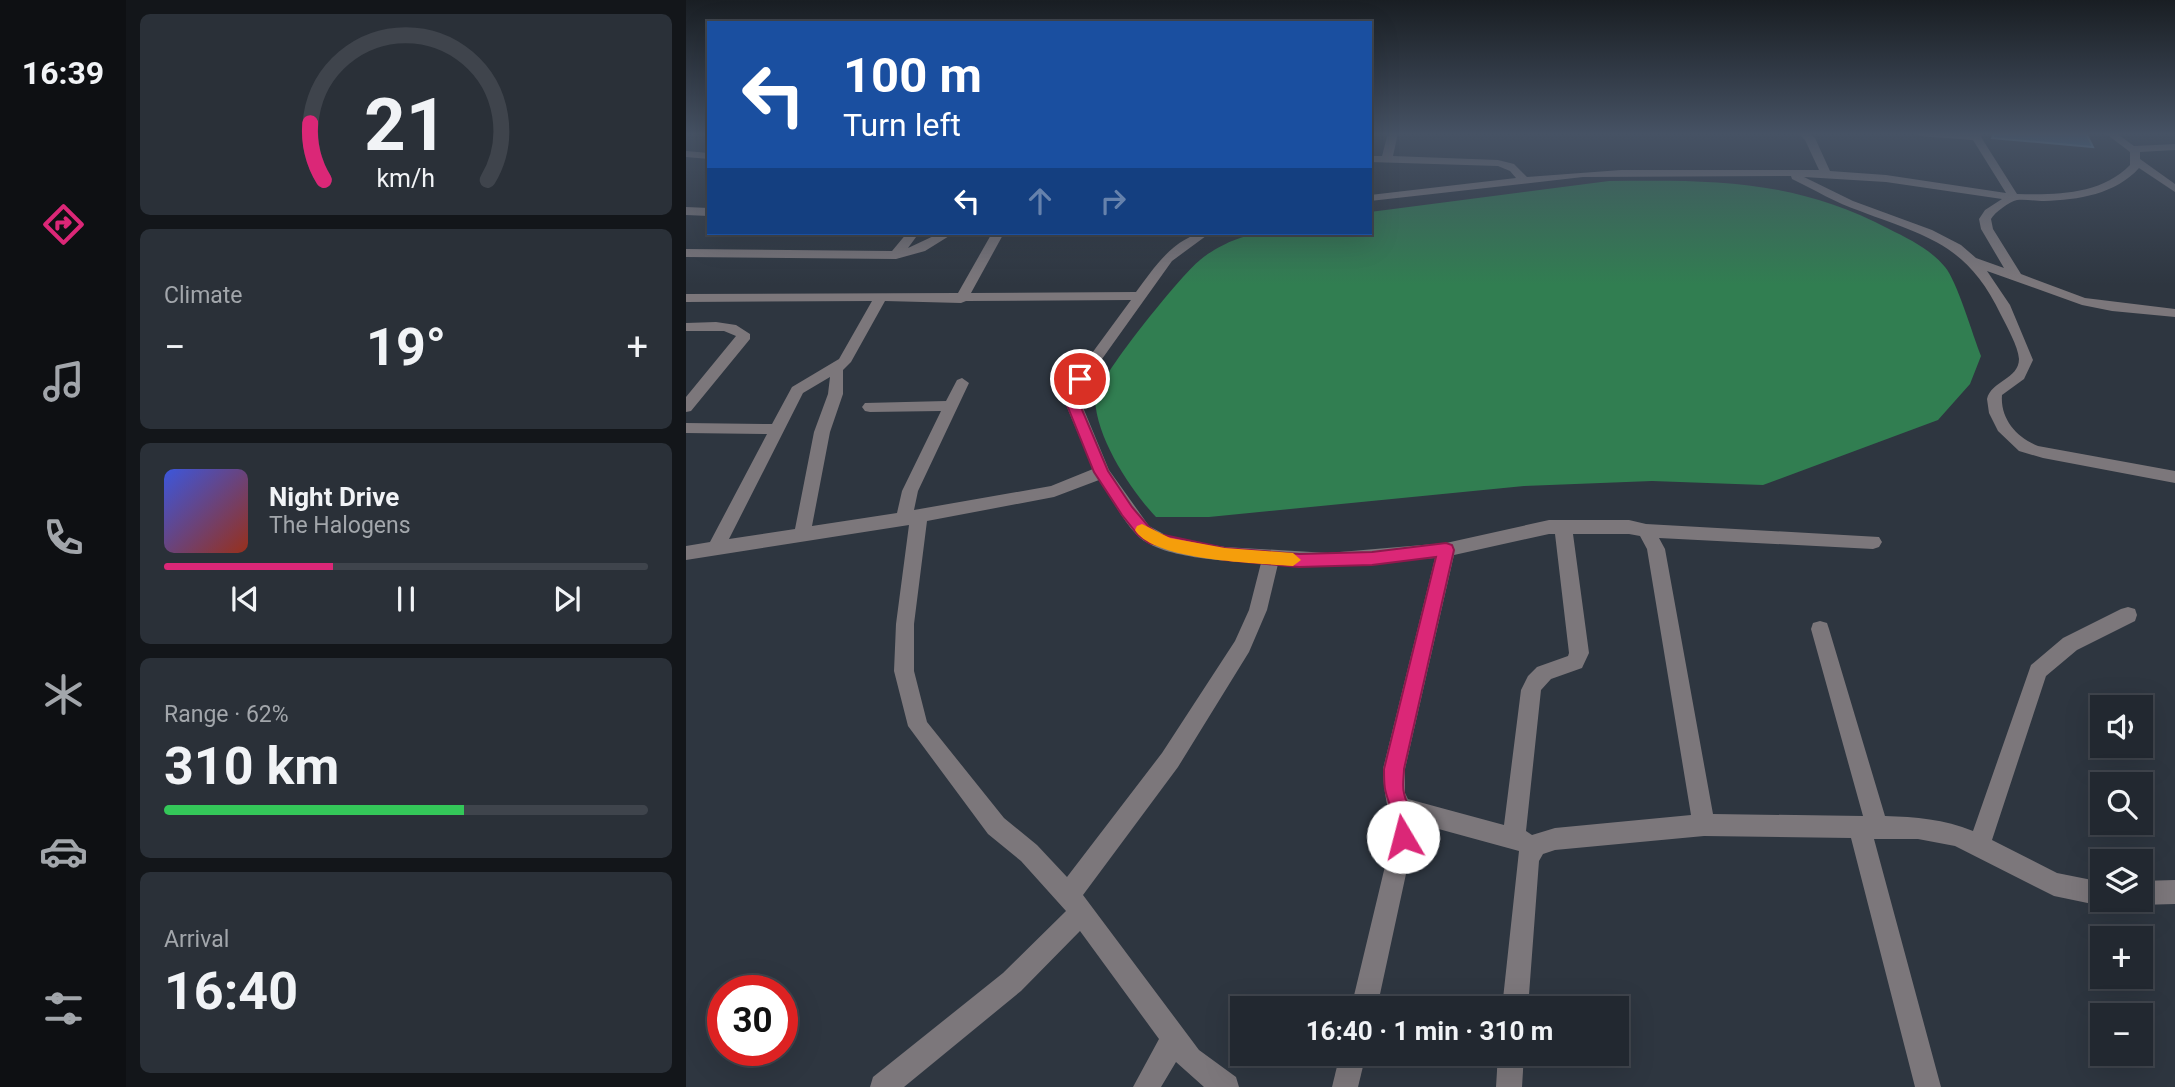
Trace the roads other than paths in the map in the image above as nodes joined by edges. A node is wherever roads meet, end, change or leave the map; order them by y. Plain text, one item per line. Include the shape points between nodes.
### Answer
1 (1499, 184) edge
2 (1811, 184) edge
3 (1926, 184) edge
4 (2006, 184) edge
5 (2109, 184) edge
6 (2014, 197) junction
7 (1372, 198) edge
8 (686, 211) edge
9 (707, 212) edge
10 (911, 235) edge
11 (944, 235) edge
12 (997, 235) edge
13 (1200, 235) edge
14 (686, 253) edge
15 (896, 255) junction
16 (1972, 260) junction
17 (2016, 277) junction
18 (1139, 296) junction
19 (686, 298) edge
20 (880, 299) junction
21 (961, 299) junction
22 (2175, 313) edge
23 (686, 327) edge
24 (836, 369) junction
25 (962, 383) dead end
26 (951, 406) junction
27 (686, 407) edge
28 (870, 407) dead end
29 (686, 428) edge
30 (778, 429) junction
31 (1102, 472) junction
32 (2175, 477) edge
33 (911, 519) junction
34 (1563, 526) junction
35 (1646, 531) junction
36 (802, 535) junction
37 (1873, 542) dead end
38 (716, 548) junction
39 (1446, 550) junction
40 (686, 552) edge
41 (1271, 558) junction
42 (2128, 615) dead end
43 (1819, 629) dead end
44 (1401, 808) junction
45 (1704, 825) junction
46 (1869, 829) junction
47 (1514, 839) junction
48 (1536, 845) junction
49 (1979, 845) junction
50 (2090, 892) edge
51 (2175, 892) edge
52 (2153, 893) edge
53 (1075, 904) junction
54 (1367, 996) edge
55 (1516, 996) edge
56 (1175, 1038) junction
57 (1350, 1066) edge
58 (1510, 1066) edge
59 (883, 1087) edge
60 (1146, 1087) edge
61 (1226, 1087) edge
62 (1345, 1087) edge
63 (1509, 1087) edge
64 (1928, 1087) edge

1 - 7 street
2 - 16 street via 1940,239
3 - 6 street
4 - 6 street
5 - 6 street via 2075,195
6 - 17 street via 1985,219
8 - 9 street
10 - 15 street
11 - 15 street
12 - 21 street
13 - 18 street via 1168,258
14 - 15 street
16 - 17 street
16 - 32 street via 1991,285 2026,360 2019,379 1994,394 2006,431 2015,441 2039,452
17 - 22 street via 2100,305
18 - 21 street
18 - 31 street via 1074,392 1074,405
19 - 20 street
20 - 21 street
20 - 24 street
23 - 27 street via 726,327 738,330 743,339
24 - 30 street via 804,383
24 - 36 street via 839,379 823,429
25 - 26 street
26 - 28 street
26 - 33 street via 910,491
29 - 30 street
30 - 38 street
31 - 33 street via 1054,491
31 - 41 street via 1127,511 1154,539
33 - 36 street
33 - 53 street via 904,671 918,726 996,826 1029,853
34 - 35 street
34 - 39 street
34 - 47 street via 1579,653 1575,662 1535,678
35 - 37 street
35 - 45 street via 1656,549
36 - 38 street
38 - 40 street
39 - 41 street via 1328,560
39 - 44 street via 1394,769 1394,795
41 - 53 street via 1258,610 1242,646
42 - 49 street via 2070,644 2038,671
43 - 46 street
44 - 47 street
44 - 54 street via 1403,837
45 - 46 street
45 - 48 street via 1555,839
46 - 49 street via 1918,828
46 - 64 street
47 - 48 street
48 - 55 street via 1528,858
49 - 50 street via 2054,884
51 - 52 street
53 - 56 street
53 - 59 street via 1012,982
56 - 60 street
56 - 61 street via 1190,1059
57 - 62 street
58 - 63 street

